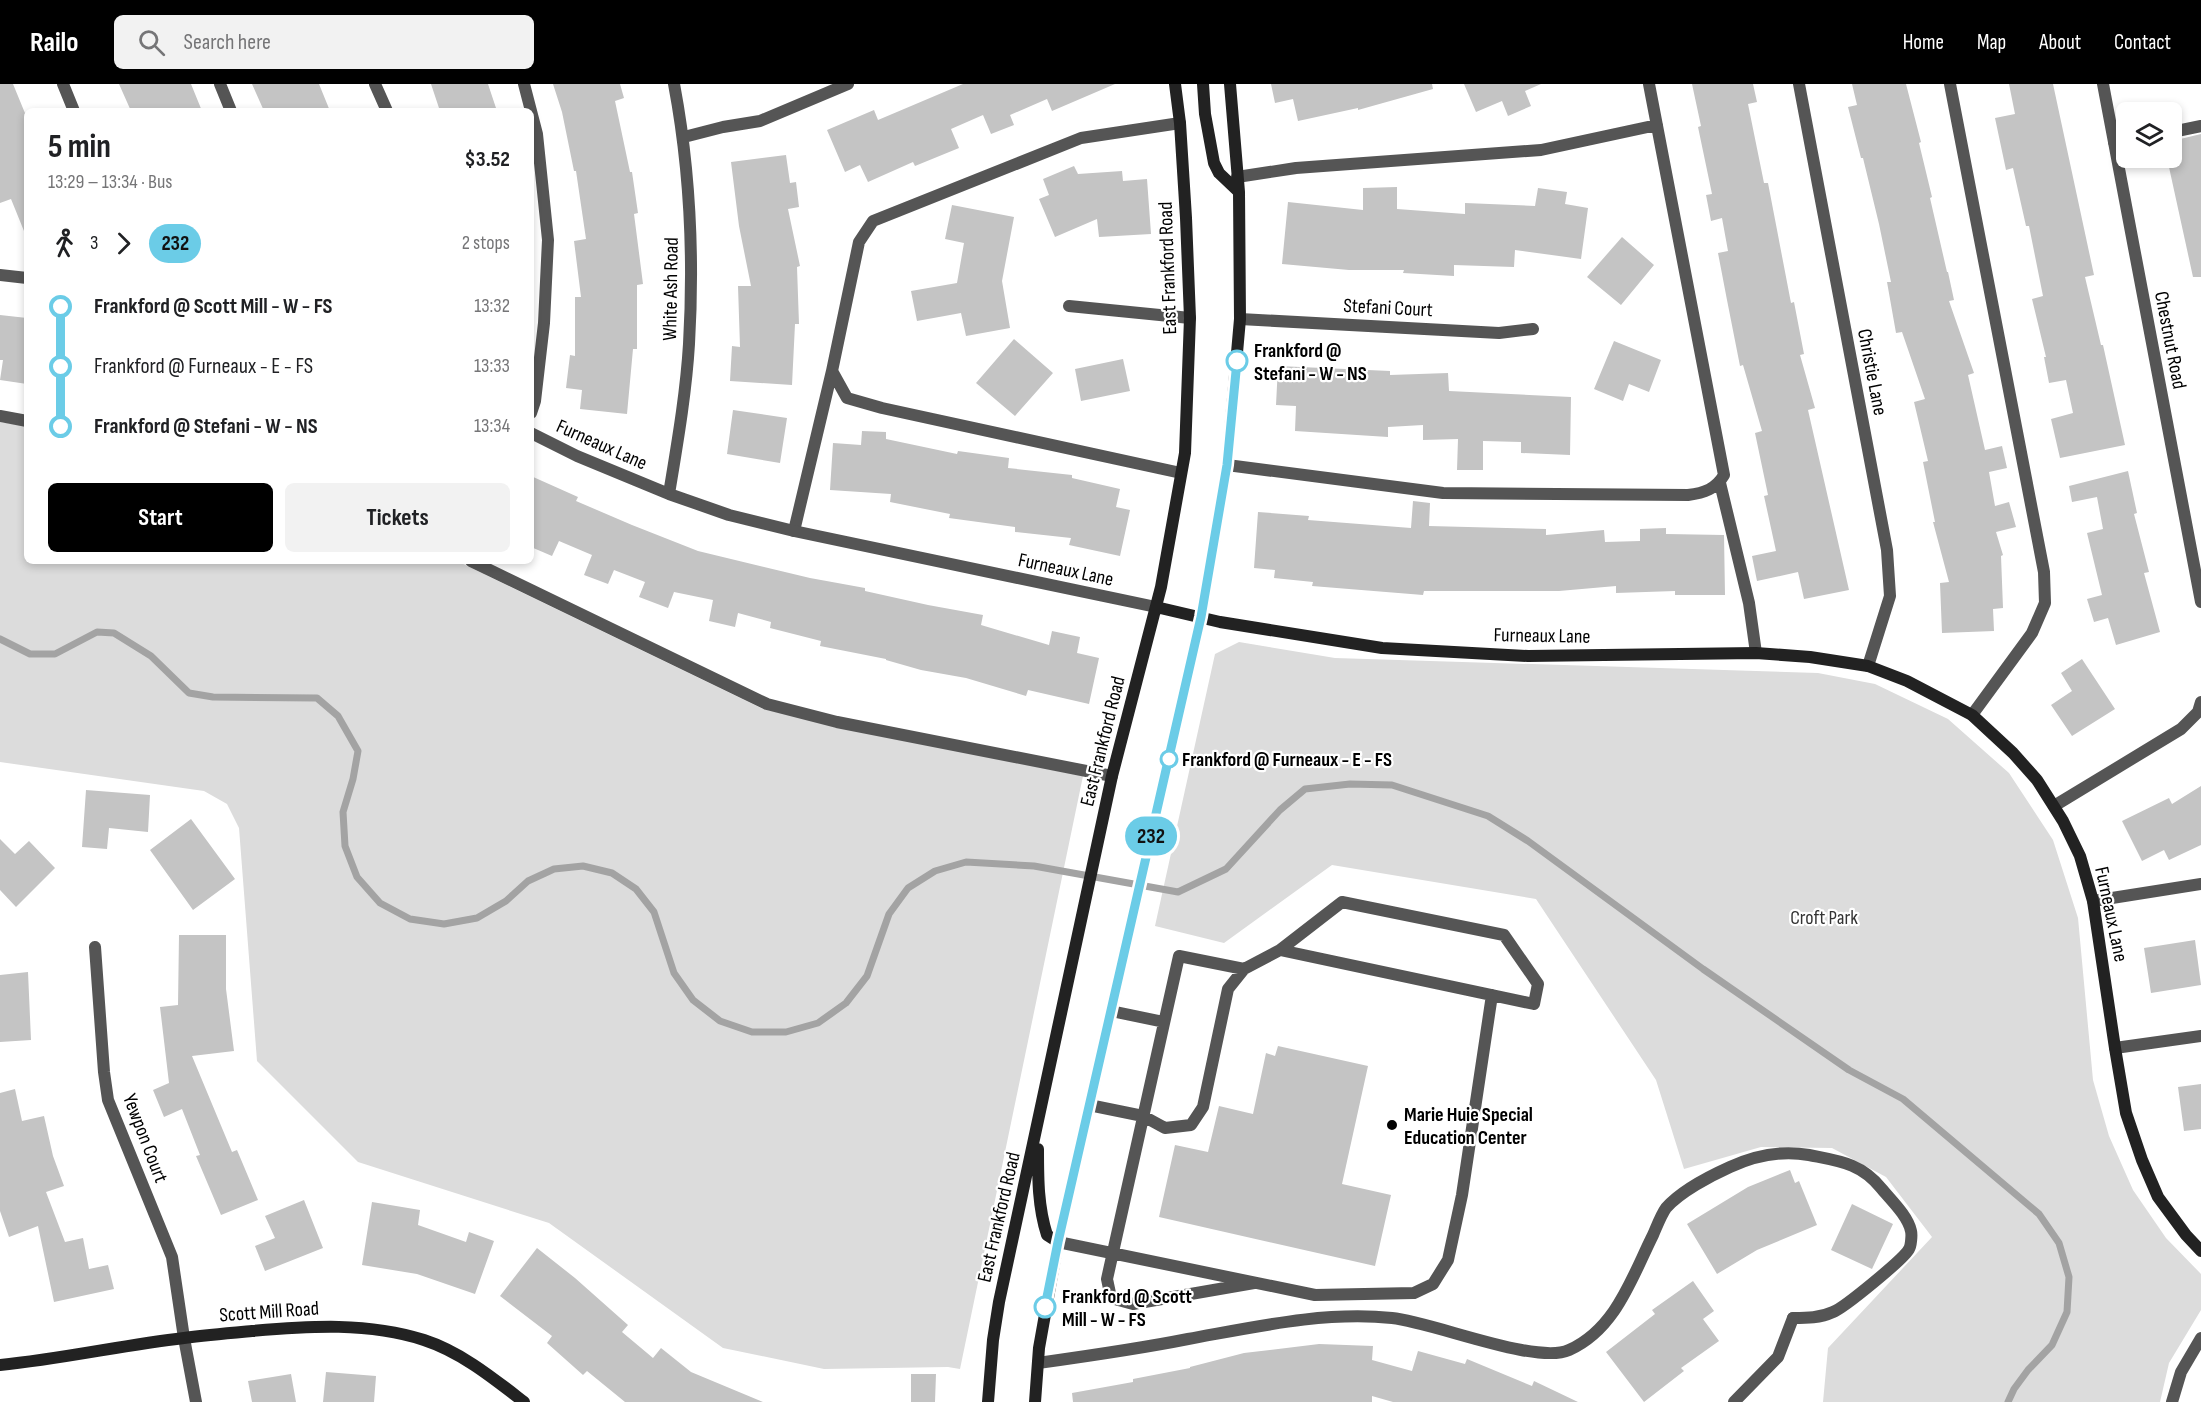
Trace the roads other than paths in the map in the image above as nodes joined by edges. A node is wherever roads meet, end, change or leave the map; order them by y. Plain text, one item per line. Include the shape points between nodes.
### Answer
1 (63, 84) edge
2 (220, 84) edge
3 (375, 84) edge
4 (524, 84) edge
5 (674, 84) edge
6 (848, 84) edge
7 (1175, 84) edge
8 (1203, 84) edge
9 (1230, 84) edge
10 (1649, 84) edge
11 (1799, 84) edge
12 (1950, 84) edge
13 (2103, 84) edge
14 (73, 108) edge
15 (230, 108) edge
16 (386, 108) edge
17 (530, 108) edge
18 (534, 122) edge
19 (1180, 123) junction
20 (1657, 125) junction
21 (2116, 125) edge
22 (2201, 126) edge
23 (2182, 130) edge
24 (684, 137) junction
25 (2126, 168) edge
26 (1237, 177) junction
27 (1239, 192) junction
28 (0, 274) edge
29 (24, 278) edge
30 (1069, 306) dead end
31 (1190, 318) junction
32 (1240, 319) junction
33 (1533, 329) dead end
34 (832, 370) junction
35 (534, 403) edge
36 (0, 416) edge
37 (24, 420) edge
38 (534, 434) edge
39 (1227, 465) junction
40 (1181, 473) junction
41 (1720, 483) junction
42 (669, 494) junction
43 (794, 531) junction
44 (477, 564) edge
45 (2201, 602) edge
46 (1156, 607) junction
47 (1201, 617) junction
48 (1756, 653) junction
49 (1868, 666) junction
50 (2201, 702) edge
51 (1972, 716) junction
52 (1112, 776) junction
53 (2054, 806) junction
54 (2201, 884) edge
55 (2093, 901) junction
56 (95, 947) dead end
57 (1280, 950) junction
58 (1244, 969) junction
59 (1492, 995) junction
60 (1111, 1011) junction
61 (1164, 1022) junction
62 (2201, 1036) edge
63 (2115, 1048) junction
64 (1089, 1105) junction
65 (1143, 1116) junction
66 (1038, 1127) junction
67 (1058, 1242) junction
68 (2201, 1251) edge
69 (1113, 1255) junction
70 (1254, 1283) junction
71 (184, 1338) junction
72 (2201, 1338) edge
73 (1038, 1363) junction
74 (0, 1365) edge
75 (196, 1402) edge
76 (524, 1402) edge
77 (988, 1402) edge
78 (1035, 1402) edge
79 (1734, 1402) edge
80 (2172, 1402) edge

1 - 14 street
2 - 15 street
3 - 16 street
4 - 17 street
5 - 24 street, White Ash Road
6 - 24 street via 760,121
7 - 19 main road, East Frankford Road
8 - 27 main road via 1214,163
9 - 26 main road
10 - 20 street
11 - 49 street, Christie Lane via 1887,550 1890,596
12 - 51 street via 2044,572 2045,603 2032,633
13 - 21 street, Chestnut Road
18 - 35 street via 548,240 544,323
19 - 31 main road, East Frankford Road
19 - 34 street via 1081,138 873,221 859,242
20 - 26 street via 1541,150 1296,168
20 - 41 street via 1724,475
22 - 23 street
24 - 42 street, White Ash Road via 691,248 689,345
25 - 45 street, Chestnut Road
26 - 27 main road
27 - 32 main road
28 - 29 street
30 - 31 street
31 - 40 main road, East Frankford Road
32 - 33 street, Stefani Court via 1499,333
32 - 39 main road
34 - 40 street via 847,398
34 - 43 street
36 - 37 street
38 - 42 street, Furneaux Lane
39 - 41 street via 1443,493 1688,495 1700,494
39 - 47 main road
40 - 46 main road, East Frankford Road
41 - 48 street via 1749,603
42 - 43 street, Furneaux Lane via 729,515
43 - 46 street, Furneaux Lane
44 - 52 street via 767,704 837,722
46 - 47 main road, Furneaux Lane
46 - 52 main road, East Frankford Road
47 - 48 main road, Furneaux Lane via 1382,648 1528,656
47 - 60 main road
48 - 49 main road, Furneaux Lane
49 - 51 main road, Furneaux Lane via 1907,681
50 - 53 street via 2198,712 2181,729
51 - 53 main road, Furneaux Lane via 2013,753
52 - 66 main road, East Frankford Road
53 - 55 main road, Furneaux Lane via 2080,856
54 - 55 street
55 - 63 main road, Furneaux Lane
56 - 71 street, Yewpon Court via 108,1100 172,1257
57 - 58 street
57 - 59 street
57 - 59 street via 1342,902 1504,935 1538,984 1534,1004
58 - 61 street via 1179,956
58 - 65 street via 1228,989 1203,1107 1191,1125 1165,1128
59 - 70 street via 1462,1195 1448,1260 1433,1284 1414,1293 1315,1295
60 - 61 street
60 - 64 main road
61 - 65 street
62 - 63 street
63 - 68 main road, Furneaux Lane via 2126,1113 2150,1179 2158,1197
64 - 65 street
64 - 67 main road
65 - 69 street
66 - 67 main road via 1041,1216 1047,1235
66 - 77 main road, East Frankford Road via 999,1302
67 - 69 street
67 - 73 main road
69 - 70 street
69 - 70 street via 1107,1279 1111,1298 1133,1304
71 - 74 main road, Scott Mill Road
71 - 75 street, Yewpon Court
71 - 76 main road, Scott Mill Road via 299,1327 385,1331 425,1341 459,1356
72 - 80 street via 2181,1372
73 - 78 main road
73 - 79 street via 1335,1317 1393,1318 1520,1351 1568,1351 1601,1326 1618,1306 1666,1209 1702,1180 1752,1157 1791,1152 1849,1162 1876,1182 1904,1217 1911,1232 1910,1248 1901,1260 1835,1312 1793,1318 1778,1357

